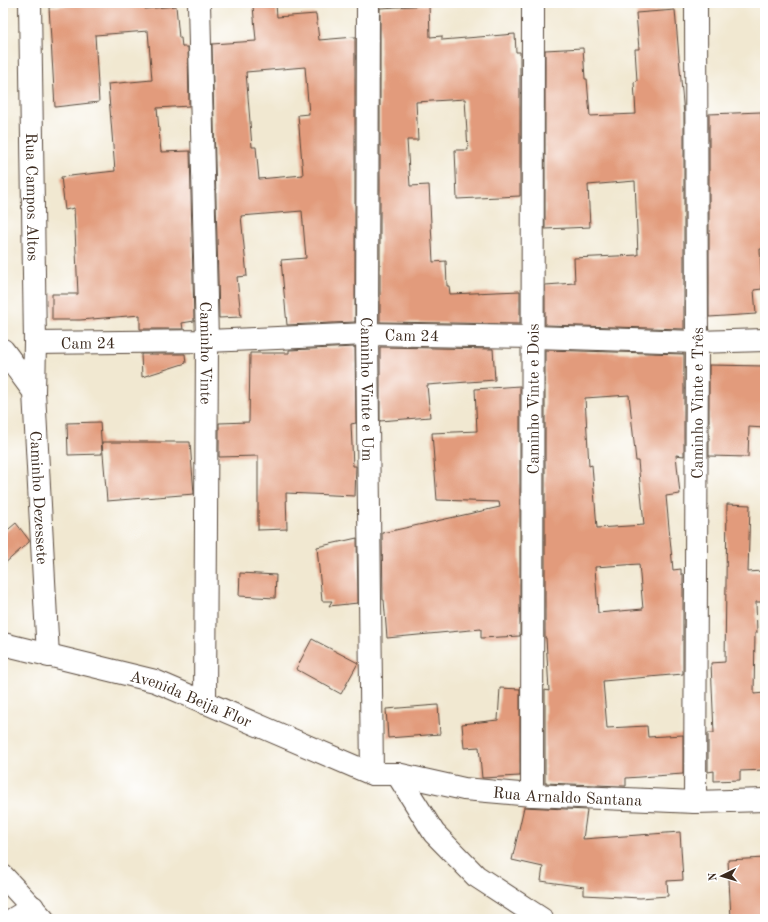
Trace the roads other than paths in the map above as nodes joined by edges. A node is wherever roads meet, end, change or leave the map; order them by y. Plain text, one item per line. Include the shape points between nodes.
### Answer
1 (30, 3) edge
2 (199, 3) edge
3 (368, 3) edge
4 (533, 3) edge
5 (696, 3) edge
6 (367, 334) junction
7 (534, 337) junction
8 (765, 340) edge
9 (207, 341) junction
10 (697, 342) junction
11 (35, 343) junction
12 (3, 350) edge
13 (34, 392) junction
14 (3, 644) edge
15 (48, 656) junction
16 (205, 703) junction
17 (372, 774) junction
18 (397, 774) junction
19 (532, 795) junction
20 (765, 800) edge
21 (695, 802) junction
22 (3, 876) edge
23 (38, 913) edge
24 (13, 919) edge
25 (542, 919) edge

1 - 11 street, Rua Campos Altos
2 - 9 street, Caminho Vinte
3 - 6 street, Caminho Vinte e Um
4 - 7 street, Caminho Vinte e Dois
5 - 10 street, Caminho Vinte e Três
6 - 7 street, Cam 24
6 - 9 street, Cam 24
6 - 17 street, Caminho Vinte e Um
7 - 10 street, Cam 24
7 - 19 street, Caminho Vinte e Dois
8 - 10 street, Cam 24
9 - 11 street, Cam 24
9 - 16 street, Caminho Vinte
10 - 21 street, Caminho Vinte e Três
11 - 13 street, Rua Campos Altos
12 - 13 street
13 - 15 street, Caminho Dezessete
14 - 15 street, Avenida Beija Flor
15 - 16 street, Avenida Beija Flor via 155,681
16 - 17 street, Avenida Beija Flor
17 - 18 street, Rua Arnaldo Santana
18 - 19 street, Rua Arnaldo Santana via 464,789
18 - 25 street via 434,833 476,876
19 - 21 street, Rua Arnaldo Santana
20 - 21 street, Rua Arnaldo Santana
22 - 23 street
23 - 24 street

